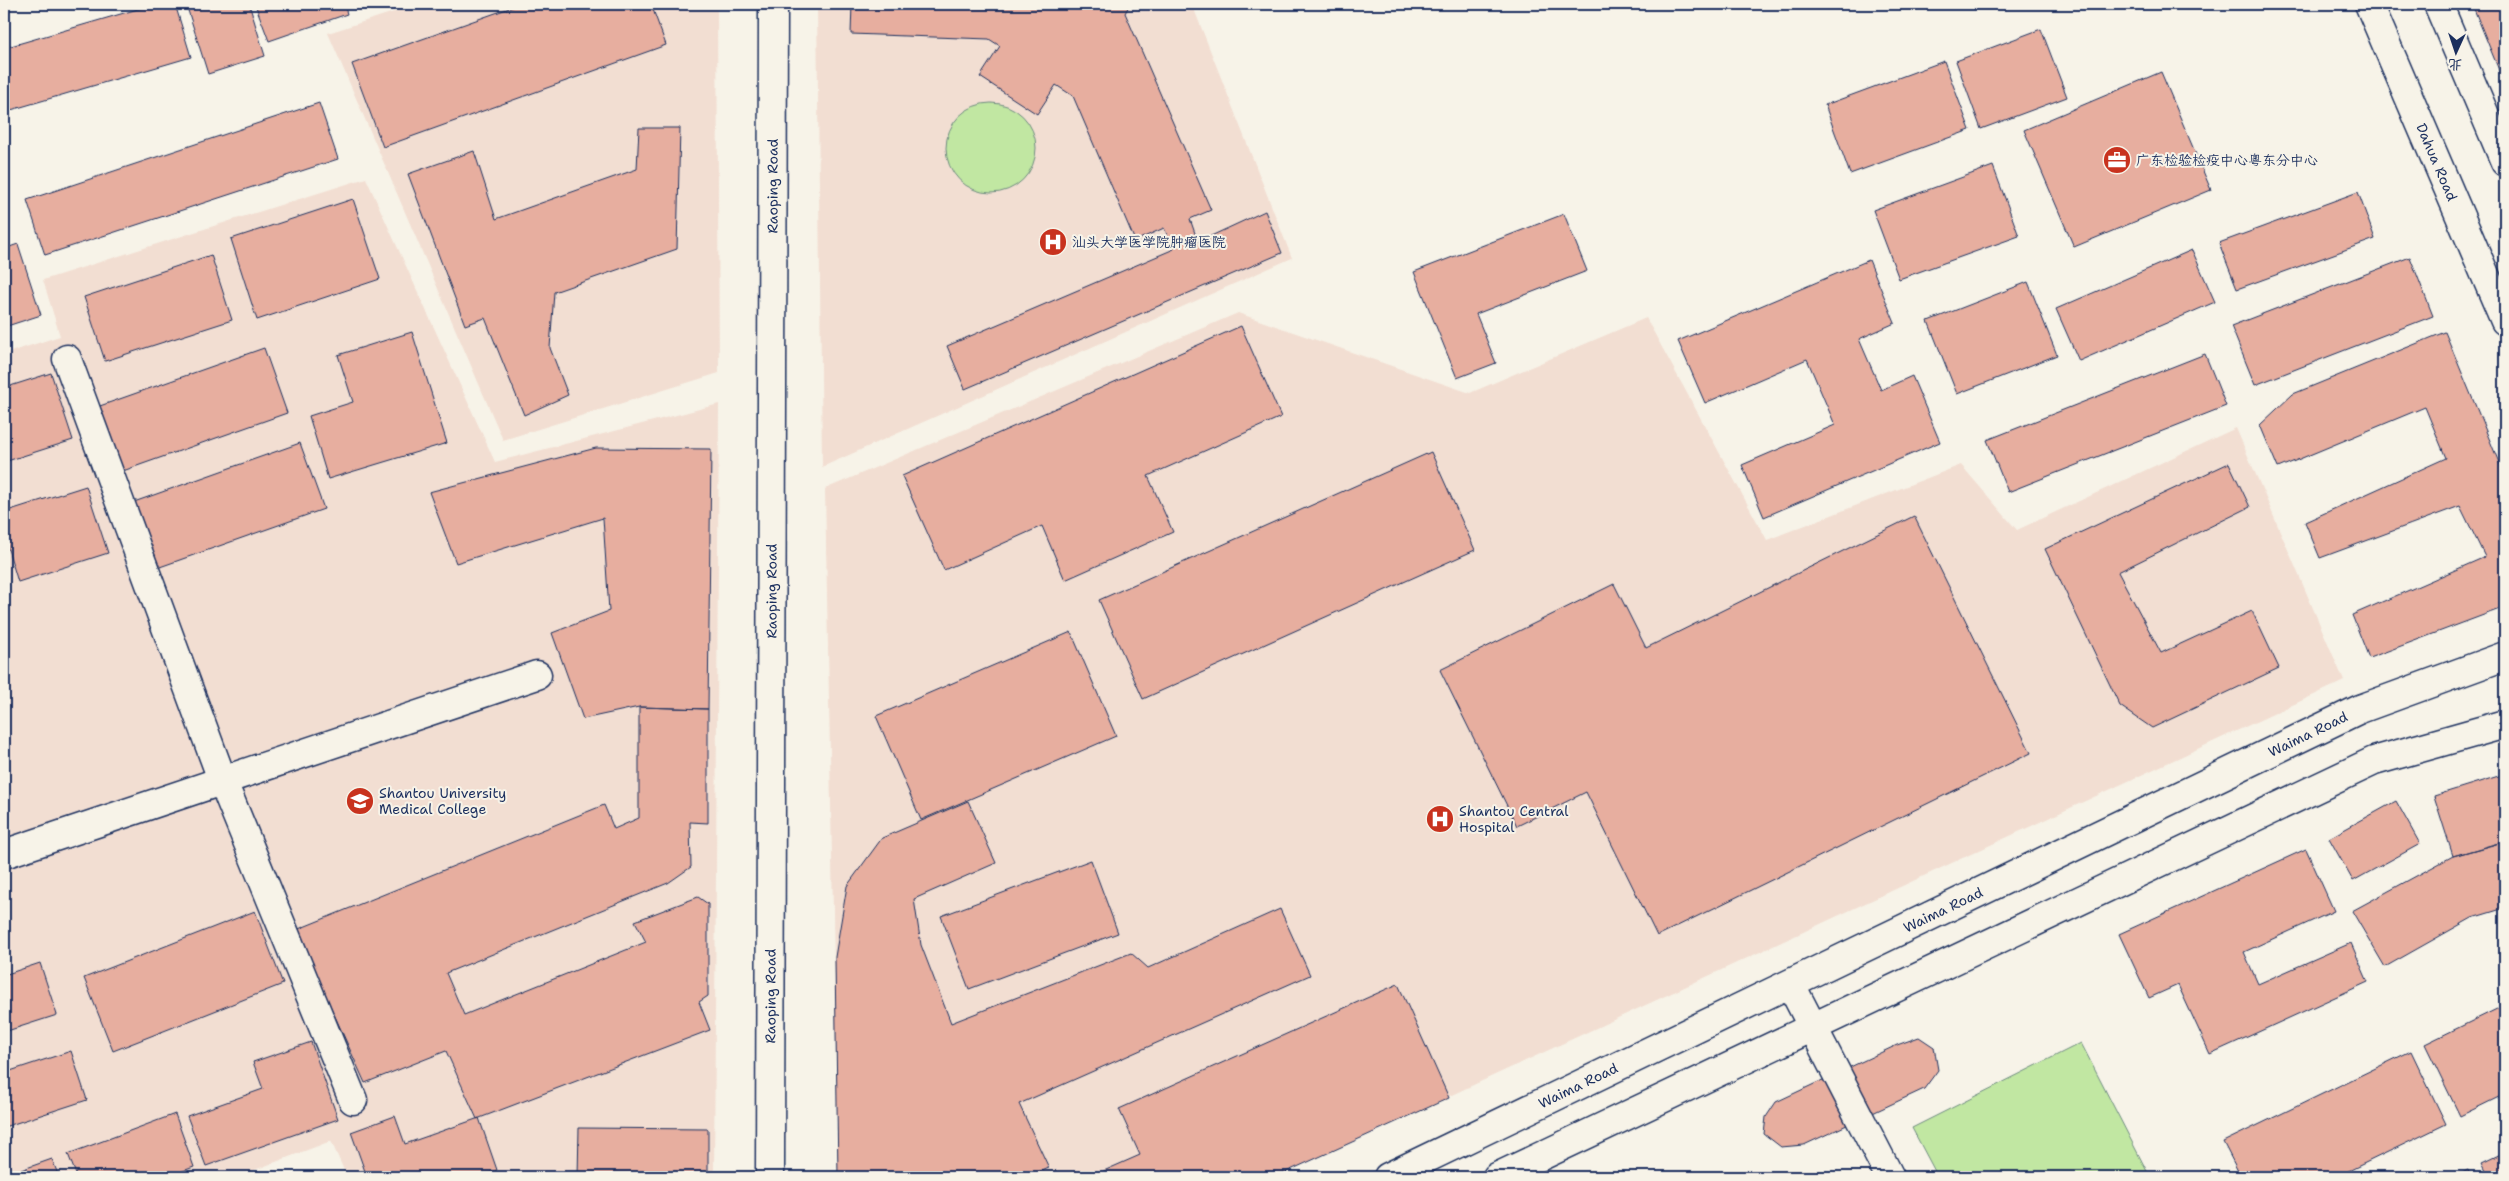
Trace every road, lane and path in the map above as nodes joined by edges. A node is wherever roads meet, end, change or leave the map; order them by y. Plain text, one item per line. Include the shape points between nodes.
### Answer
1 (773, 4) edge
2 (2369, 4) edge
3 (2438, 4) edge
4 (2505, 162) edge
5 (2505, 321) edge
6 (67, 359) dead end
7 (2505, 656) edge
8 (537, 675) dead end
9 (2505, 724) edge
10 (223, 782) junction
11 (4, 854) edge
12 (1791, 985) junction
13 (1813, 1028) junction
14 (353, 1100) dead end
15 (770, 1177) edge
16 (1388, 1177) edge
17 (1497, 1177) edge
18 (1890, 1177) edge

1 - 15 street, Raoping Road
2 - 5 street, Dahua Road
3 - 4 street
6 - 10 street
7 - 12 street, Waima Road via 2360,709
8 - 10 street
9 - 13 street via 2374,761
10 - 11 street
10 - 14 street
12 - 13 street
12 - 16 street, Waima Road
13 - 17 street
13 - 18 street

